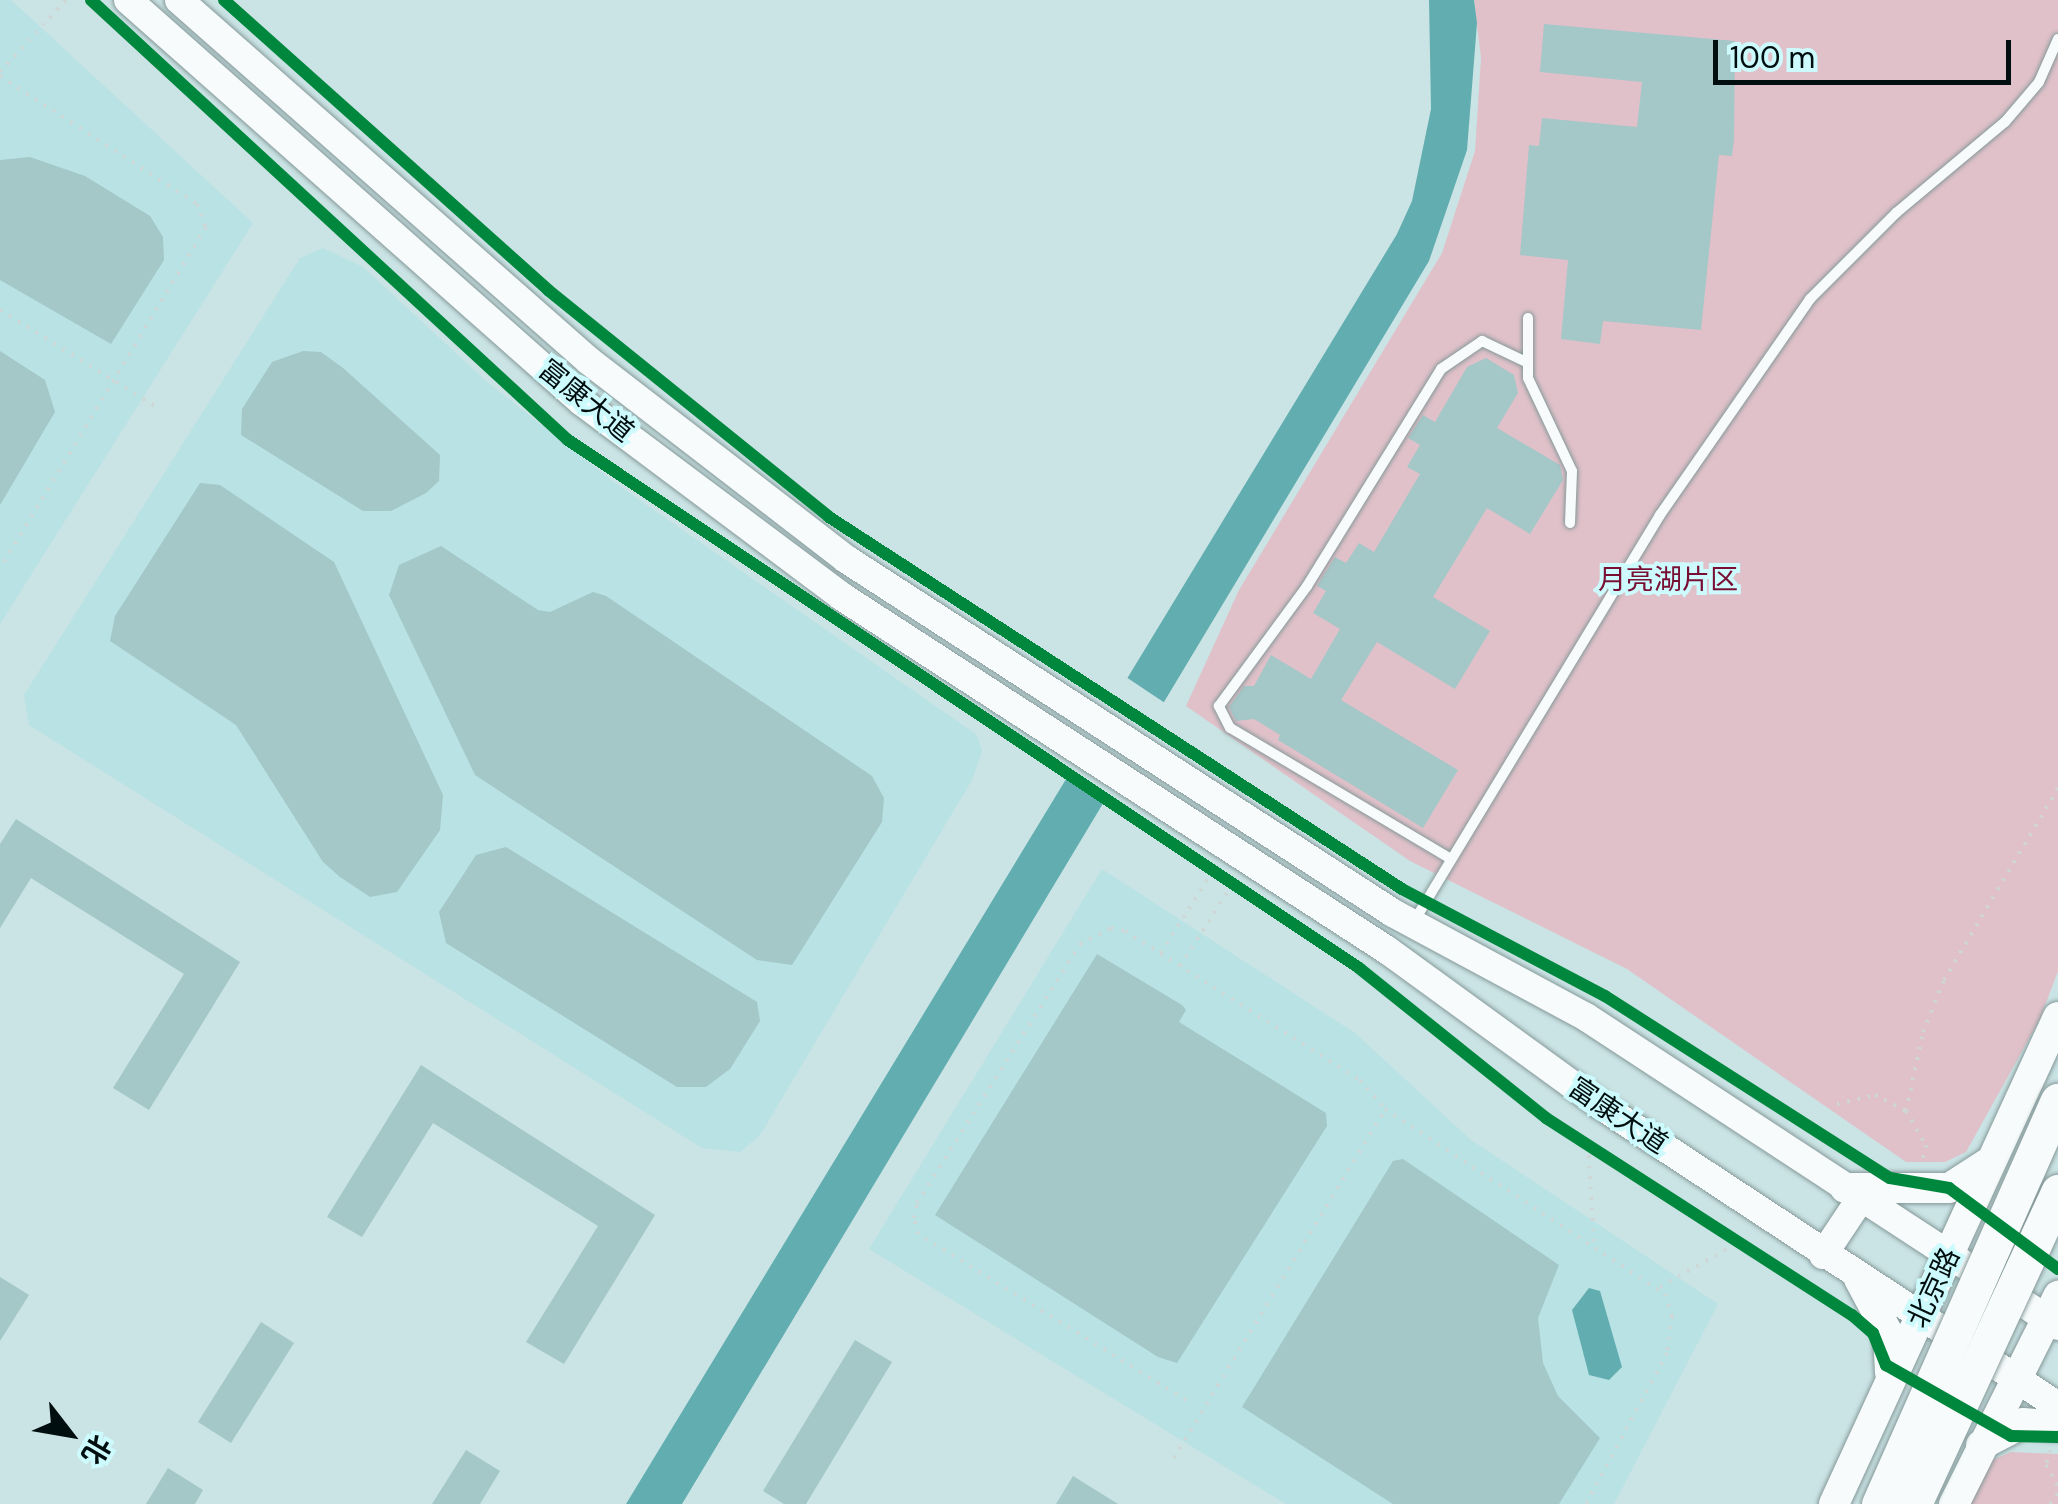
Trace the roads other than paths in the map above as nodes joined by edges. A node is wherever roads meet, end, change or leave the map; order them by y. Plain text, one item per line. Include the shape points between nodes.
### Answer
1 (128, 0) edge
2 (180, 0) edge
3 (2058, 39) edge
4 (1528, 318) dead end
5 (1526, 362) junction
6 (1570, 523) dead end
7 (1451, 859) junction
8 (1412, 923) junction
9 (2058, 1018) edge
10 (2058, 1101) edge
11 (1994, 1158) junction
12 (2058, 1192) edge
13 (1853, 1193) junction
14 (1823, 1255) junction
15 (1948, 1256) junction
16 (1858, 1279) junction
17 (2054, 1314) edge
18 (1919, 1320) junction
19 (2015, 1381) junction
20 (1890, 1382) junction
21 (2058, 1406) edge
22 (2057, 1433) edge
23 (1993, 1439) junction
24 (1834, 1504) edge
25 (1879, 1504) edge
26 (1914, 1504) edge
27 (1954, 1504) edge

1 - 14 street, 富康大道 via 582,402 841,596 1184,816
2 - 8 street, 富康大道 via 590,361 846,559
3 - 7 lane via 2039,82 2005,122 1896,213 1810,299 1660,515
4 - 5 lane
5 - 6 lane via 1533,394 1572,471
5 - 7 lane via 1482,341 1442,369 1307,586 1219,706 1230,728
7 - 8 lane
8 - 13 street via 1586,1017
9 - 11 main road, 北京路
10 - 25 highway, bridge
11 - 13 main road via 1971,1180
11 - 15 main road, 北京路
12 - 26 highway, bridge
13 - 14 street
13 - 15 street
14 - 16 street, 富康大道
15 - 17 street
15 - 18 main road, 北京路
16 - 18 street, 富康大道
16 - 20 main road via 1888,1332
17 - 19 main road
18 - 19 street, 富康大道
18 - 20 main road, 北京路
19 - 21 street, 富康大道
19 - 23 main road
20 - 24 main road, 北京路
22 - 23 main road via 2023,1424
23 - 27 main road

